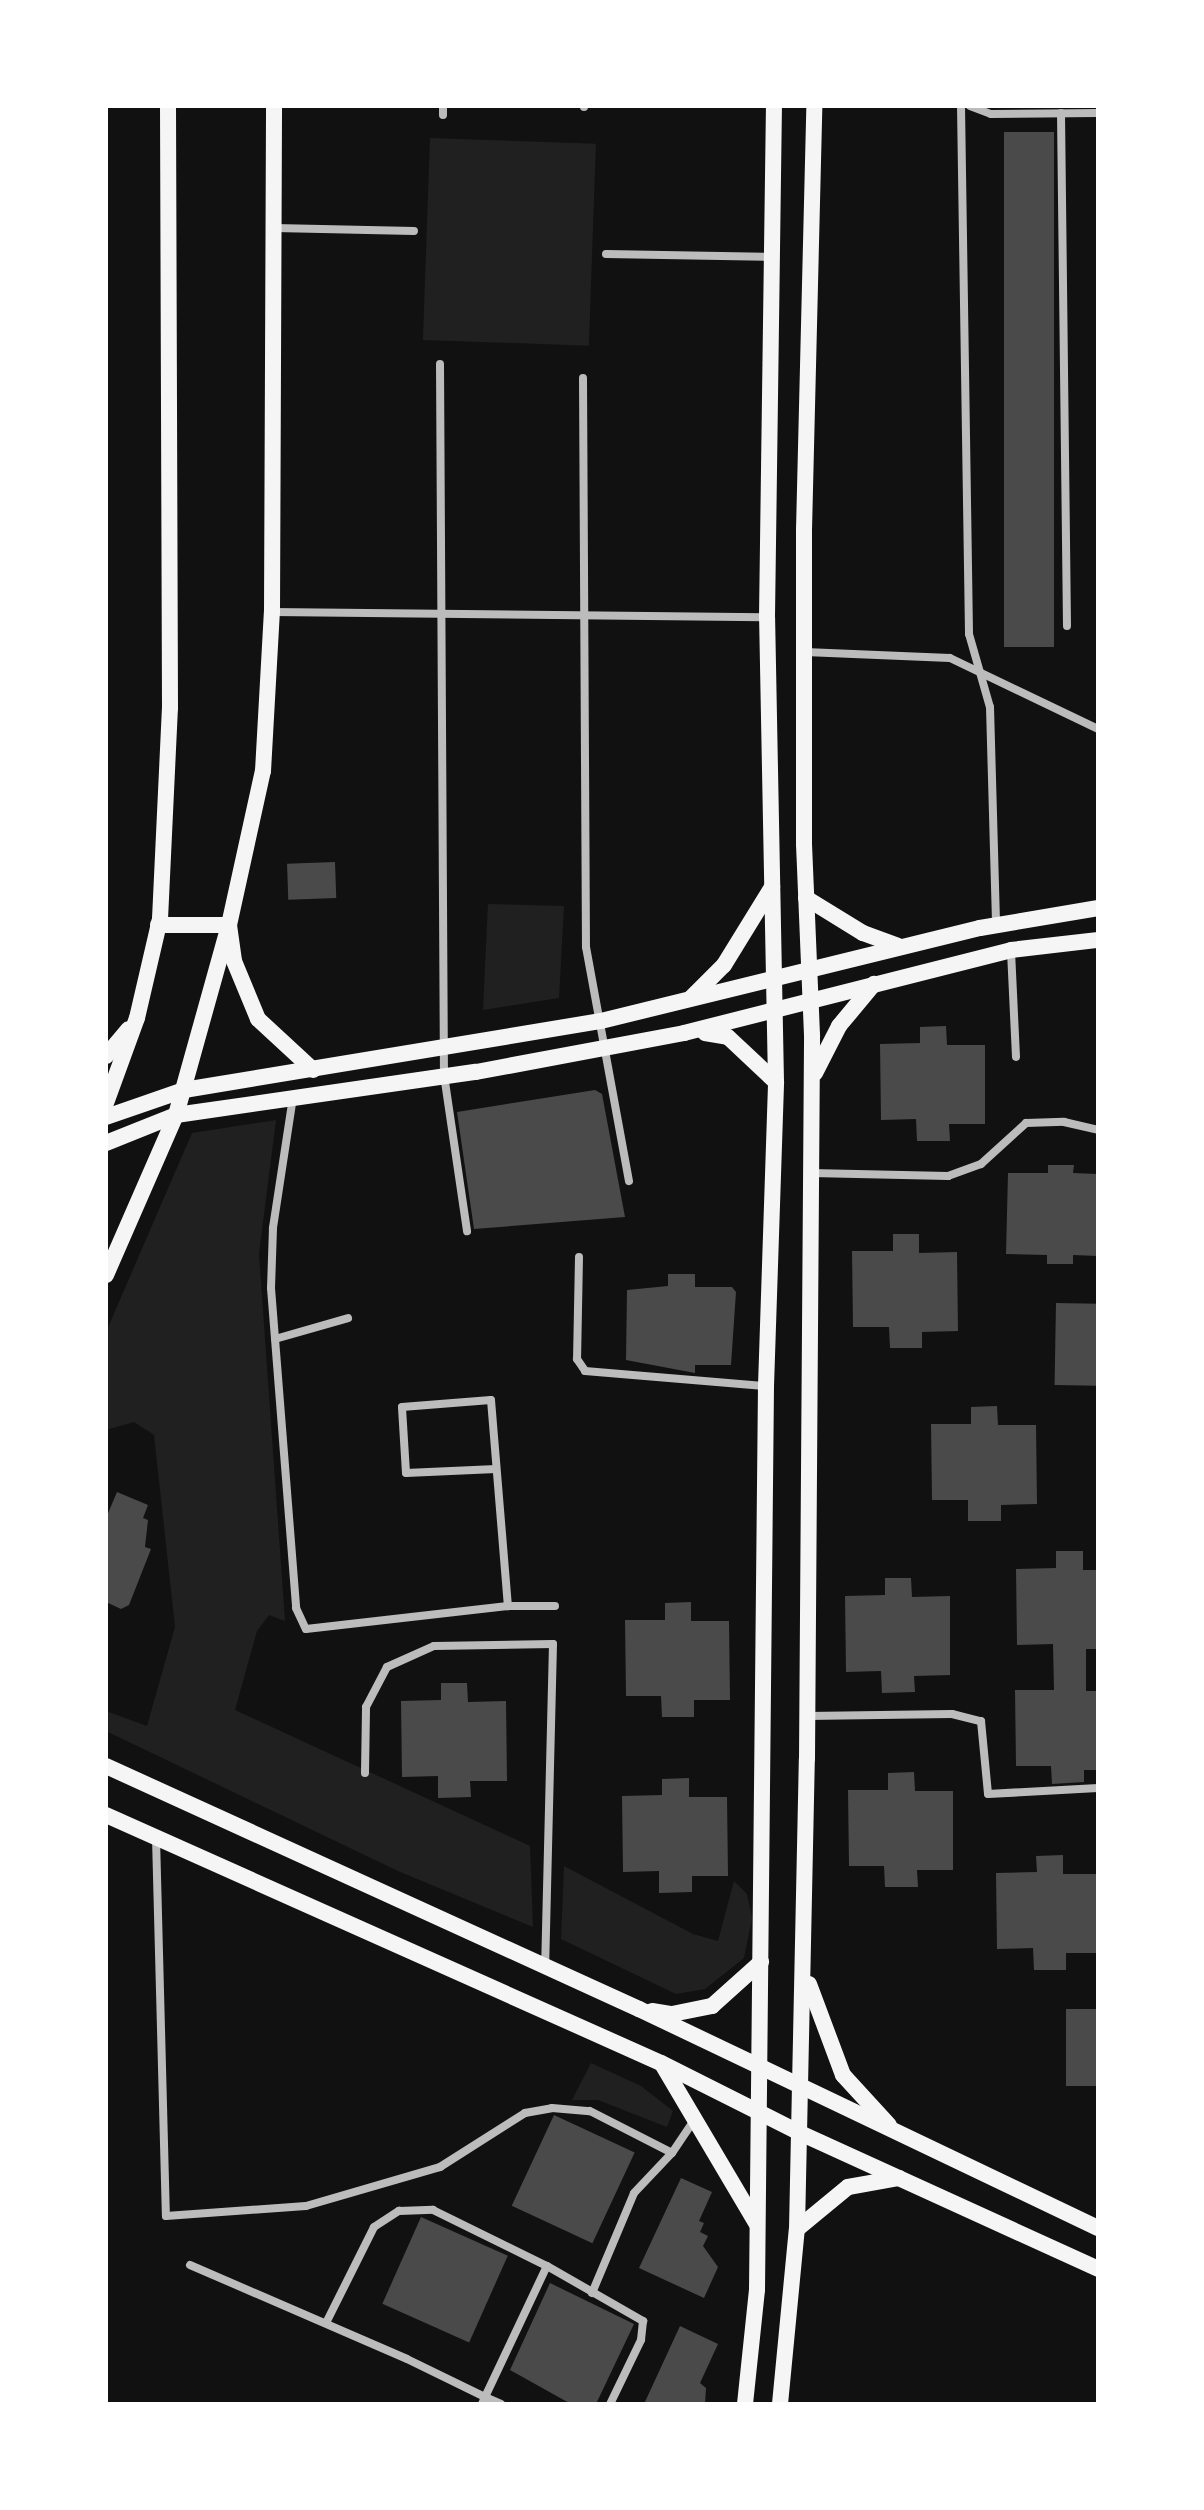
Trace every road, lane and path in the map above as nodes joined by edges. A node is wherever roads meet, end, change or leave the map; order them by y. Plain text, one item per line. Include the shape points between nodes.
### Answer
1 (168, 106) edge
2 (274, 106) edge
3 (774, 106) edge
4 (814, 106) edge
5 (961, 106) edge
6 (970, 106) edge
7 (1061, 113) junction
8 (1098, 113) edge
9 (275, 228) junction
10 (414, 231) dead end
11 (606, 254) dead end
12 (772, 257) junction
13 (440, 364) dead end
14 (583, 378) dead end
15 (272, 612) junction
16 (440, 613) junction
17 (584, 614) junction
18 (767, 617) junction
19 (1067, 626) dead end
20 (805, 652) junction
21 (978, 667) junction
22 (1098, 729) edge
23 (773, 886) junction
24 (806, 898) junction
25 (1098, 908) edge
26 (158, 925) junction
27 (229, 925) junction
28 (996, 925) junction
29 (1098, 940) edge
30 (900, 947) junction
31 (1011, 950) junction
32 (809, 969) junction
33 (775, 977) junction
34 (874, 984) junction
35 (692, 998) junction
36 (811, 1003) junction
37 (776, 1013) junction
38 (137, 1018) junction
39 (601, 1021) junction
40 (695, 1031) junction
41 (605, 1048) junction
42 (443, 1050) junction
43 (106, 1056) edge
44 (1016, 1057) dead end
45 (313, 1070) junction
46 (444, 1075) junction
47 (776, 1082) junction
48 (811, 1082) junction
49 (184, 1090) junction
50 (293, 1097) junction
51 (106, 1103) edge
52 (176, 1115) junction
53 (106, 1117) edge
54 (1098, 1130) edge
55 (106, 1143) edge
56 (810, 1173) junction
57 (629, 1181) dead end
58 (467, 1231) dead end
59 (579, 1257) dead end
60 (106, 1275) edge
61 (348, 1318) dead end
62 (275, 1339) junction
63 (766, 1386) junction
64 (496, 1469) junction
65 (508, 1606) junction
66 (555, 1606) dead end
67 (807, 1716) junction
68 (106, 1766) edge
69 (365, 1773) dead end
70 (1098, 1788) edge
71 (106, 1815) edge
72 (156, 1837) junction
73 (761, 1962) junction
74 (545, 1965) junction
75 (804, 1966) junction
76 (639, 2009) junction
77 (661, 2063) junction
78 (759, 2068) junction
79 (802, 2089) junction
80 (759, 2113) junction
81 (697, 2117) junction
82 (800, 2133) junction
83 (901, 2137) junction
84 (672, 2153) junction
85 (902, 2178) junction
86 (757, 2225) junction
87 (1098, 2228) edge
88 (797, 2229) junction
89 (190, 2265) dead end
90 (547, 2266) junction
91 (1098, 2269) edge
92 (592, 2293) junction
93 (326, 2323) junction
94 (484, 2401) edge
95 (501, 2404) edge
96 (610, 2404) edge
97 (745, 2404) edge
98 (780, 2404) edge

1 - 26 main road via 170,708
2 - 9 main road
3 - 12 main road
4 - 20 main road
5 - 21 street via 969,634
6 - 7 street via 991,114
7 - 8 street
7 - 19 street
9 - 10 street
9 - 15 main road
11 - 12 street
12 - 18 main road
13 - 16 street
14 - 17 street
15 - 16 street
15 - 27 main road via 263,771
16 - 17 street
16 - 42 street
17 - 18 street
17 - 39 street via 586,947
18 - 23 main road
20 - 21 street via 950,658
20 - 24 main road
21 - 22 street
21 - 28 street via 990,707
23 - 33 main road
23 - 35 main road via 724,965
24 - 30 main road via 863,933
24 - 32 main road
25 - 28 main road
26 - 27 main road
26 - 38 main road
27 - 45 main road via 234,961 258,1019
27 - 49 main road
28 - 30 main road
29 - 31 main road
30 - 32 main road
31 - 34 main road
31 - 44 street
32 - 33 main road
32 - 36 main road
33 - 35 main road
33 - 37 main road
34 - 36 main road
34 - 48 main road via 839,1026
35 - 39 main road
36 - 37 main road
36 - 48 main road
37 - 40 main road
37 - 47 main road
38 - 43 main road
38 - 51 main road
39 - 41 street
39 - 42 main road
40 - 41 main road
40 - 47 main road via 728,1037
41 - 46 main road
41 - 57 street
42 - 45 main road
42 - 46 street
45 - 49 main road
46 - 50 main road
46 - 58 street
47 - 63 main road
48 - 56 main road
49 - 52 main road
49 - 53 main road
50 - 52 main road
50 - 62 street via 273,1228
52 - 55 main road
52 - 60 main road
54 - 56 street via 1064,1122 1026,1123 981,1164 948,1176
56 - 67 main road
59 - 63 street via 577,1359 585,1371
61 - 62 street
62 - 65 street via 296,1608 306,1629
63 - 73 main road
64 - 64 street via 491,1400 402,1407 406,1473
64 - 65 street
65 - 66 street
67 - 70 street via 952,1714 981,1721 988,1794
67 - 75 main road
68 - 74 main road
69 - 74 street via 366,1707 387,1667 434,1646 553,1644
71 - 72 main road
72 - 77 main road
72 - 84 street via 166,2216 306,2206 440,2167 525,2113 552,2108 590,2111
73 - 76 main road via 712,2006 672,2014
73 - 78 main road
74 - 76 main road
75 - 79 main road
75 - 83 main road via 817,2017 843,2075
76 - 78 main road
77 - 80 main road
77 - 81 main road
78 - 79 main road
78 - 80 main road
79 - 82 main road
79 - 83 main road
80 - 82 main road
80 - 86 main road
81 - 84 street
81 - 86 main road
82 - 85 main road
82 - 88 main road
83 - 87 main road
84 - 92 street via 634,2193
85 - 88 main road via 848,2187
85 - 91 main road
86 - 97 main road via 751,2380
88 - 98 main road
89 - 93 street
90 - 92 street
90 - 93 street via 433,2210 399,2211 374,2227
90 - 94 street
92 - 96 street via 638,2316 644,2326
93 - 94 street
94 - 95 street

